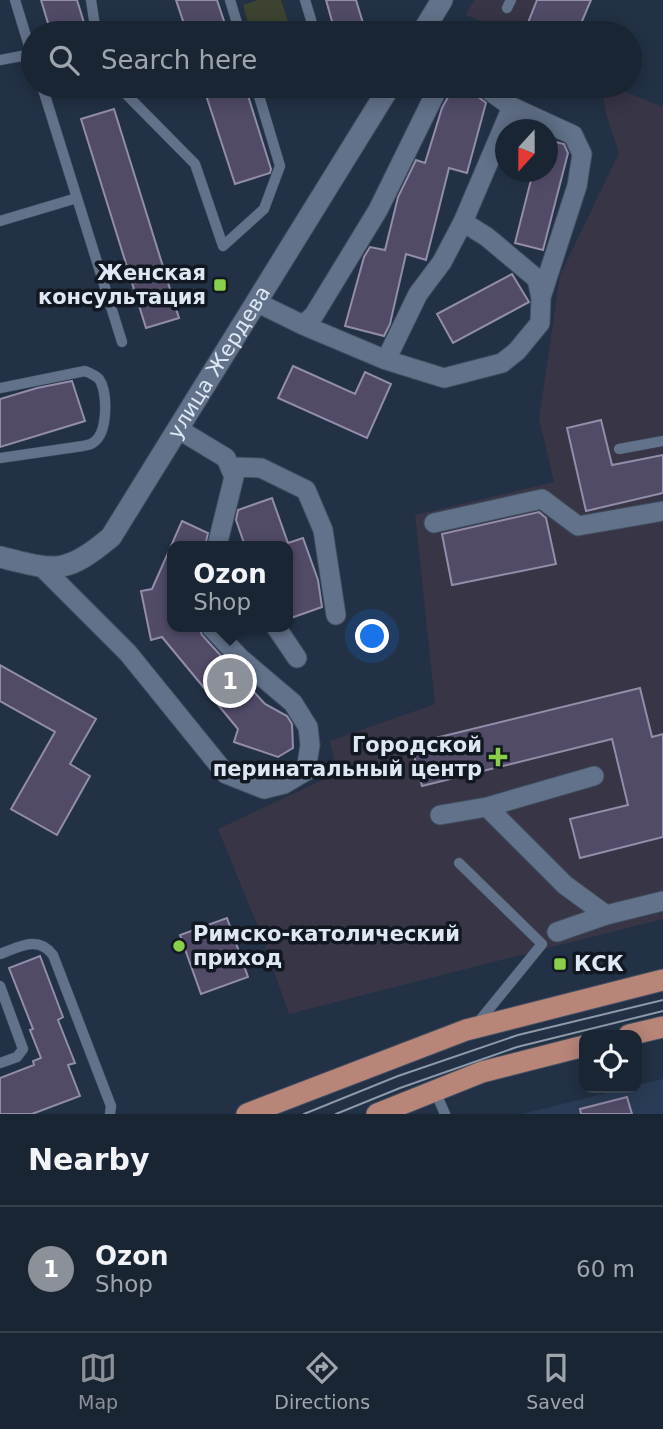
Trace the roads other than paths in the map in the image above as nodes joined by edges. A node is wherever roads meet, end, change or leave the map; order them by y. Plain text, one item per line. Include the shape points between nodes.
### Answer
1 (15, 0) edge
2 (91, 0) edge
3 (230, 0) edge
4 (306, 0) edge
5 (442, 0) edge
6 (22, 21) edge
7 (94, 21) edge
8 (236, 21) edge
9 (312, 21) edge
10 (429, 21) edge
11 (21, 58) edge
12 (0, 60) edge
13 (46, 98) edge
14 (130, 98) edge
15 (260, 98) edge
16 (383, 98) edge
17 (433, 98) edge
18 (500, 98) edge
19 (512, 107) junction
20 (77, 198) junction
21 (0, 221) edge
22 (463, 222) junction
23 (541, 298) junction
24 (257, 302) junction
25 (303, 325) junction
26 (122, 342) dead end
27 (386, 360) junction
28 (0, 388) edge
29 (178, 429) junction
30 (663, 441) edge
31 (620, 449) dead end
32 (0, 458) edge
33 (230, 467) junction
34 (663, 511) edge
35 (434, 523) dead end
36 (223, 524) junction
37 (218, 541) edge
38 (232, 541) edge
39 (0, 557) edge
40 (43, 568) junction
41 (336, 615) dead end
42 (216, 632) edge
43 (279, 632) edge
44 (297, 658) dead end
45 (594, 776) dead end
46 (488, 807) junction
47 (440, 815) dead end
48 (459, 863) dead end
49 (663, 901) edge
50 (606, 915) junction
51 (557, 932) dead end
52 (0, 954) edge
53 (663, 980) edge
54 (0, 986) edge
55 (663, 1027) edge
56 (474, 1028) junction
57 (642, 1032) edge
58 (579, 1047) edge
59 (0, 1063) edge
60 (435, 1091) junction
61 (110, 1114) edge
62 (247, 1114) edge
63 (377, 1114) edge
64 (445, 1114) edge

1 - 6 lane
2 - 7 lane
3 - 8 lane
4 - 9 lane
5 - 10 main road
11 - 12 lane
13 - 20 lane
14 - 15 lane via 195,164 223,246 264,209 280,166
16 - 24 main road, улица Жердева
17 - 25 street via 378,210 314,315
18 - 19 street
19 - 22 street
19 - 23 street via 573,135 582,154 577,186
20 - 21 lane
20 - 26 lane
22 - 23 street via 537,279
22 - 27 street via 418,294
23 - 27 street via 540,323 502,363 444,378
24 - 25 street
24 - 29 main road, улица Жердева
25 - 27 street
28 - 32 lane via 85,371 97,376 103,388 105,422 94,442 83,446
29 - 33 street via 226,458
29 - 40 main road, улица Жердева via 111,537 70,565
30 - 31 lane
33 - 36 street via 234,477
33 - 41 street via 261,468 306,491 323,530
34 - 35 street via 578,526 542,499
36 - 37 street
36 - 38 street
39 - 40 main road, улица Жердева
40 - 42 street via 128,653 226,774 264,789 306,771 308,727 293,703
43 - 44 street
45 - 46 street
46 - 47 street
46 - 50 street via 565,885
48 - 56 lane via 542,944
49 - 50 street
50 - 51 street
52 - 61 lane via 28,943 47,947 111,1105
53 - 56 main road
54 - 59 lane via 23,1049 17,1057
55 - 57 main road
56 - 62 main road
58 - 60 main road via 482,1072
60 - 63 main road
60 - 64 lane

